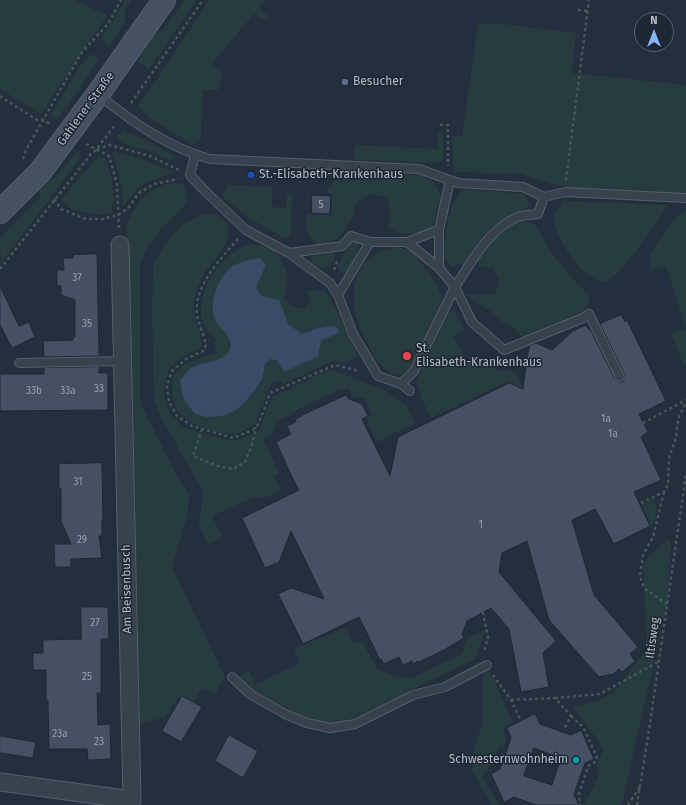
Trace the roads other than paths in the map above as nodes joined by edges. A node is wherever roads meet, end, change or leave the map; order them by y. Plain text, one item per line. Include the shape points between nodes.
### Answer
1 (164, 0) edge
2 (98, 94) junction
3 (195, 155) junction
4 (450, 180) junction
5 (544, 197) junction
6 (686, 198) edge
7 (0, 212) edge
8 (439, 230) junction
9 (370, 242) junction
10 (406, 242) junction
11 (120, 245) road end
12 (289, 253) junction
13 (438, 268) junction
14 (455, 287) junction
15 (338, 295) junction
16 (123, 361) junction
17 (19, 363) dead end
18 (620, 377) dead end
19 (401, 384) junction
20 (410, 392) dead end
21 (487, 665) road end
22 (232, 677) dead end
23 (0, 782) edge

1 - 2 main road, Gahlener Straße
2 - 3 lane via 123,114
2 - 7 main road, Gahlener Straße via 40,172
3 - 4 lane via 225,161 419,169
3 - 12 lane via 190,175 204,191 246,230
4 - 5 lane via 458,183 523,187
4 - 8 lane
5 - 6 lane via 565,192
5 - 14 lane via 538,214 518,217 499,227
8 - 10 lane
8 - 13 lane
9 - 10 lane
9 - 12 lane via 351,236 342,246
9 - 15 lane
10 - 13 lane
11 - 16 street, Am Beisenbusch
12 - 15 lane via 330,283
13 - 14 lane
14 - 18 lane via 472,322 504,350 589,314
14 - 19 lane via 414,371
15 - 19 lane via 353,334 378,376
16 - 17 lane
16 - 23 street, Am Beisenbusch via 132,800
19 - 20 lane
21 - 22 lane via 445,687 413,695 355,724 330,728 307,723 285,714 250,694

